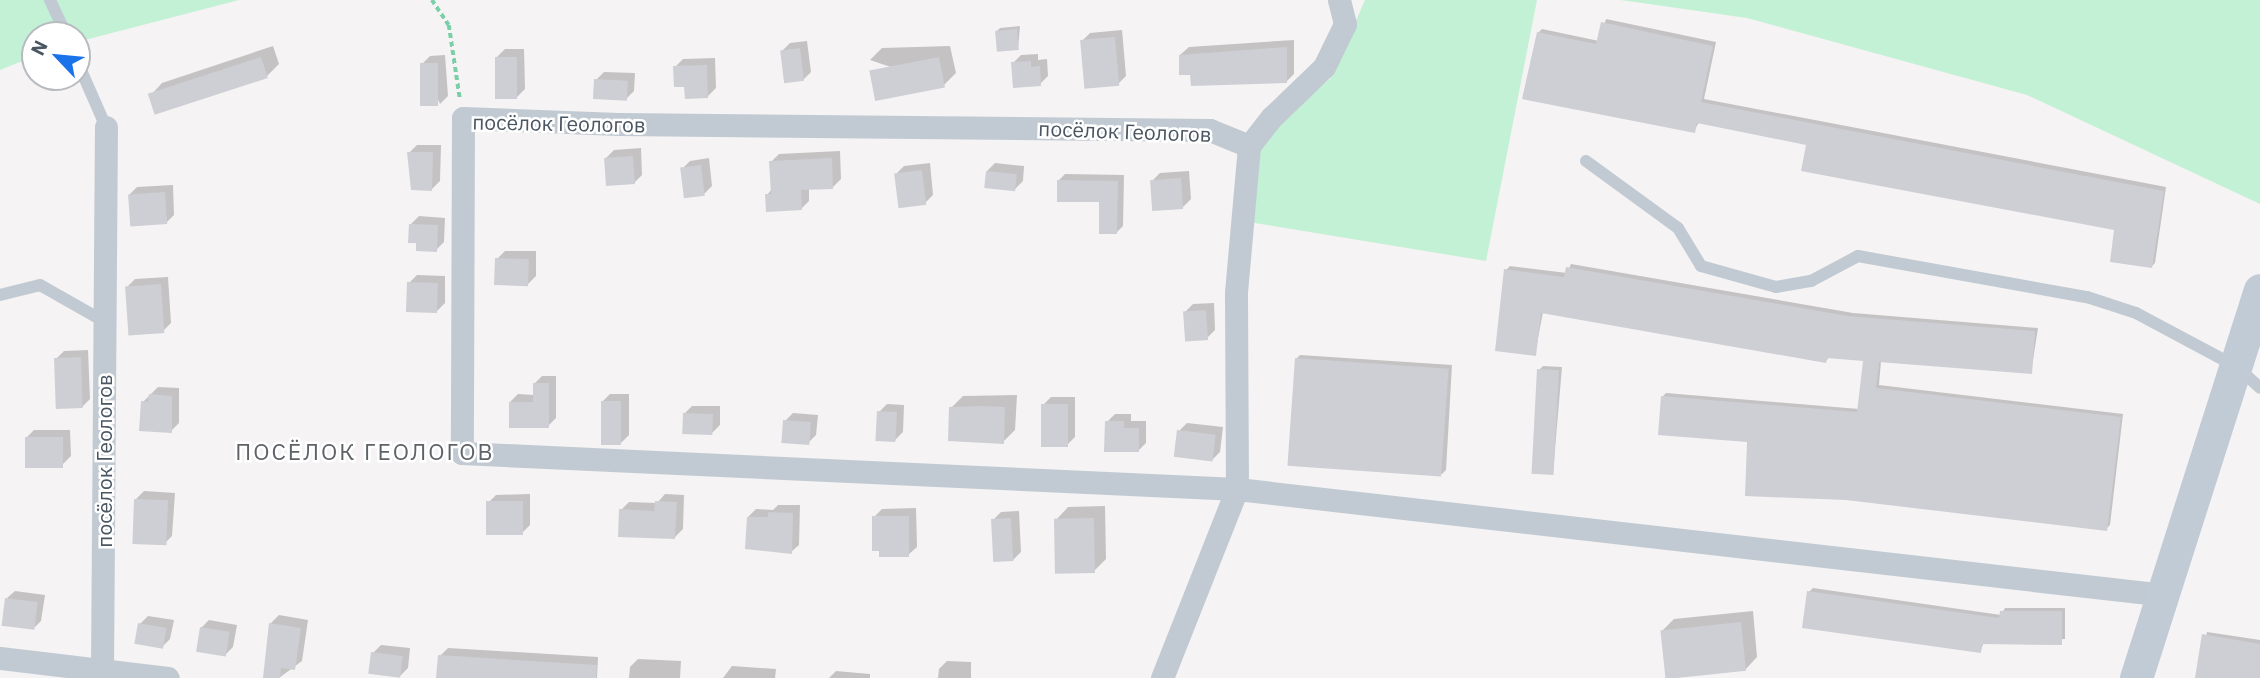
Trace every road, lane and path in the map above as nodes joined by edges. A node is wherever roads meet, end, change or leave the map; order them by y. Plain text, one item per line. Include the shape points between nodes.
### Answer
1 (50, 0) edge
2 (432, 0) edge
3 (1339, 0) edge
4 (60, 21) edge
5 (90, 91) edge
6 (463, 118) junction
7 (106, 127) joint
8 (1249, 146) junction
9 (1586, 161) dead end
10 (0, 295) edge
11 (2259, 298) edge
12 (105, 322) junction
13 (2249, 378) edge
14 (1237, 489) junction
15 (2164, 595) junction
16 (0, 658) edge
17 (102, 669) junction
18 (168, 678) edge
19 (1162, 678) edge
20 (2136, 678) edge

1 - 4 lane
2 - 6 path via 449,25
3 - 8 street via 1345,24 1324,67
5 - 7 lane
6 - 8 street, посёлок Геологов via 618,124 1210,130
6 - 14 street, посёлок Геологов via 462,453
7 - 12 street, посёлок Геологов
8 - 14 street via 1236,292
9 - 13 lane via 1678,228 1701,266 1776,287 1811,281 1858,256 2087,298 2136,313
10 - 12 lane via 40,285
11 - 13 street
12 - 17 street, посёлок Геологов
13 - 15 street
14 - 15 street
14 - 19 street
15 - 20 street
16 - 17 street
17 - 18 street

